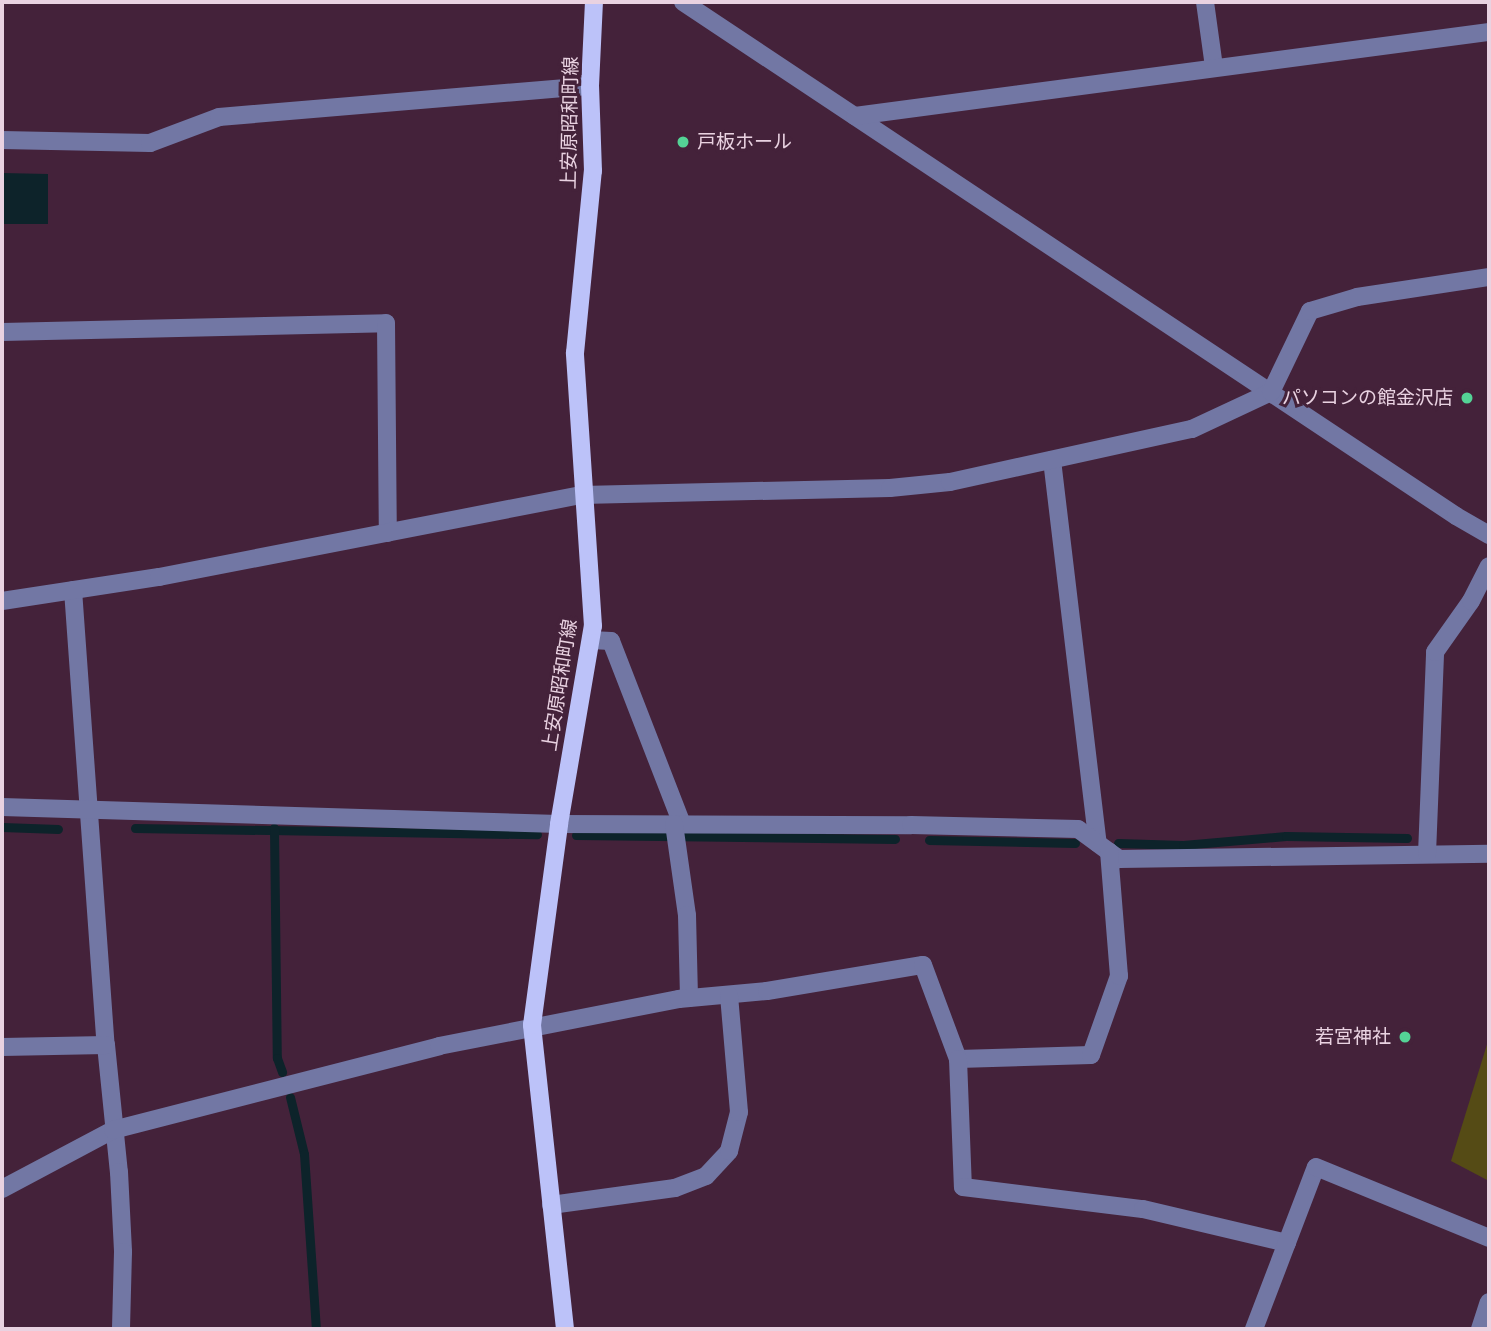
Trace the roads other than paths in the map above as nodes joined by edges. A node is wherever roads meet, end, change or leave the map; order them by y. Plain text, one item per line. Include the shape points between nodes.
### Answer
1 (594, 2) edge
2 (682, 2) edge
3 (1205, 2) edge
4 (1489, 32) edge
5 (1213, 67) junction
6 (590, 86) junction
7 (855, 116) junction
8 (2, 140) edge
9 (1489, 277) edge
10 (2, 332) edge
11 (1271, 392) junction
12 (1052, 460) junction
13 (582, 495) junction
14 (388, 533) junction
15 (1489, 535) edge
16 (1489, 566) edge
17 (73, 590) junction
18 (2, 601) edge
19 (591, 640) junction
20 (2, 807) edge
21 (88, 807) junction
22 (558, 824) junction
23 (678, 824) junction
24 (1103, 847) junction
25 (1489, 853) edge
26 (1427, 854) junction
27 (729, 995) junction
28 (689, 999) junction
29 (532, 1025) junction
30 (106, 1045) junction
31 (2, 1047) edge
32 (958, 1059) junction
33 (113, 1130) junction
34 (2, 1189) edge
35 (551, 1205) junction
36 (1489, 1238) edge
37 (1287, 1243) junction
38 (1489, 1302) edge
39 (121, 1329) edge
40 (565, 1329) edge
41 (1254, 1329) edge
42 (1480, 1329) edge

1 - 6 main road, 上安原昭和町線
2 - 7 street
3 - 5 street
4 - 5 street
5 - 7 street
6 - 8 street via 219,117 150,143
6 - 13 main road, 上安原昭和町線 via 593,171 575,354
7 - 11 street
9 - 11 street via 1357,297 1310,311
10 - 14 street via 386,323
11 - 12 street via 1192,429
11 - 15 street
12 - 13 street via 950,482 890,488
12 - 24 street
13 - 14 street
13 - 19 main road, 上安原昭和町線
14 - 17 street
16 - 26 street via 1436,652
17 - 18 street
17 - 21 street
19 - 22 main road, 上安原昭和町線
19 - 23 street via 611,641
20 - 21 street
21 - 22 street
21 - 30 street
22 - 23 street
22 - 29 main road, 上安原昭和町線
23 - 24 street via 1078,829
23 - 28 street
24 - 26 street via 1119,859
24 - 32 street via 1119,976 1091,1055
25 - 26 street
27 - 28 street
27 - 32 street via 923,965
27 - 35 street via 739,1112 729,1151 706,1176 675,1188
28 - 29 street
29 - 33 street
29 - 35 main road, 上安原昭和町線
30 - 31 street
30 - 33 street
32 - 37 street via 963,1187 1143,1209
33 - 34 street
33 - 39 street via 123,1252
35 - 40 main road, 上安原昭和町線
36 - 37 street via 1317,1167
37 - 41 street
38 - 42 street

